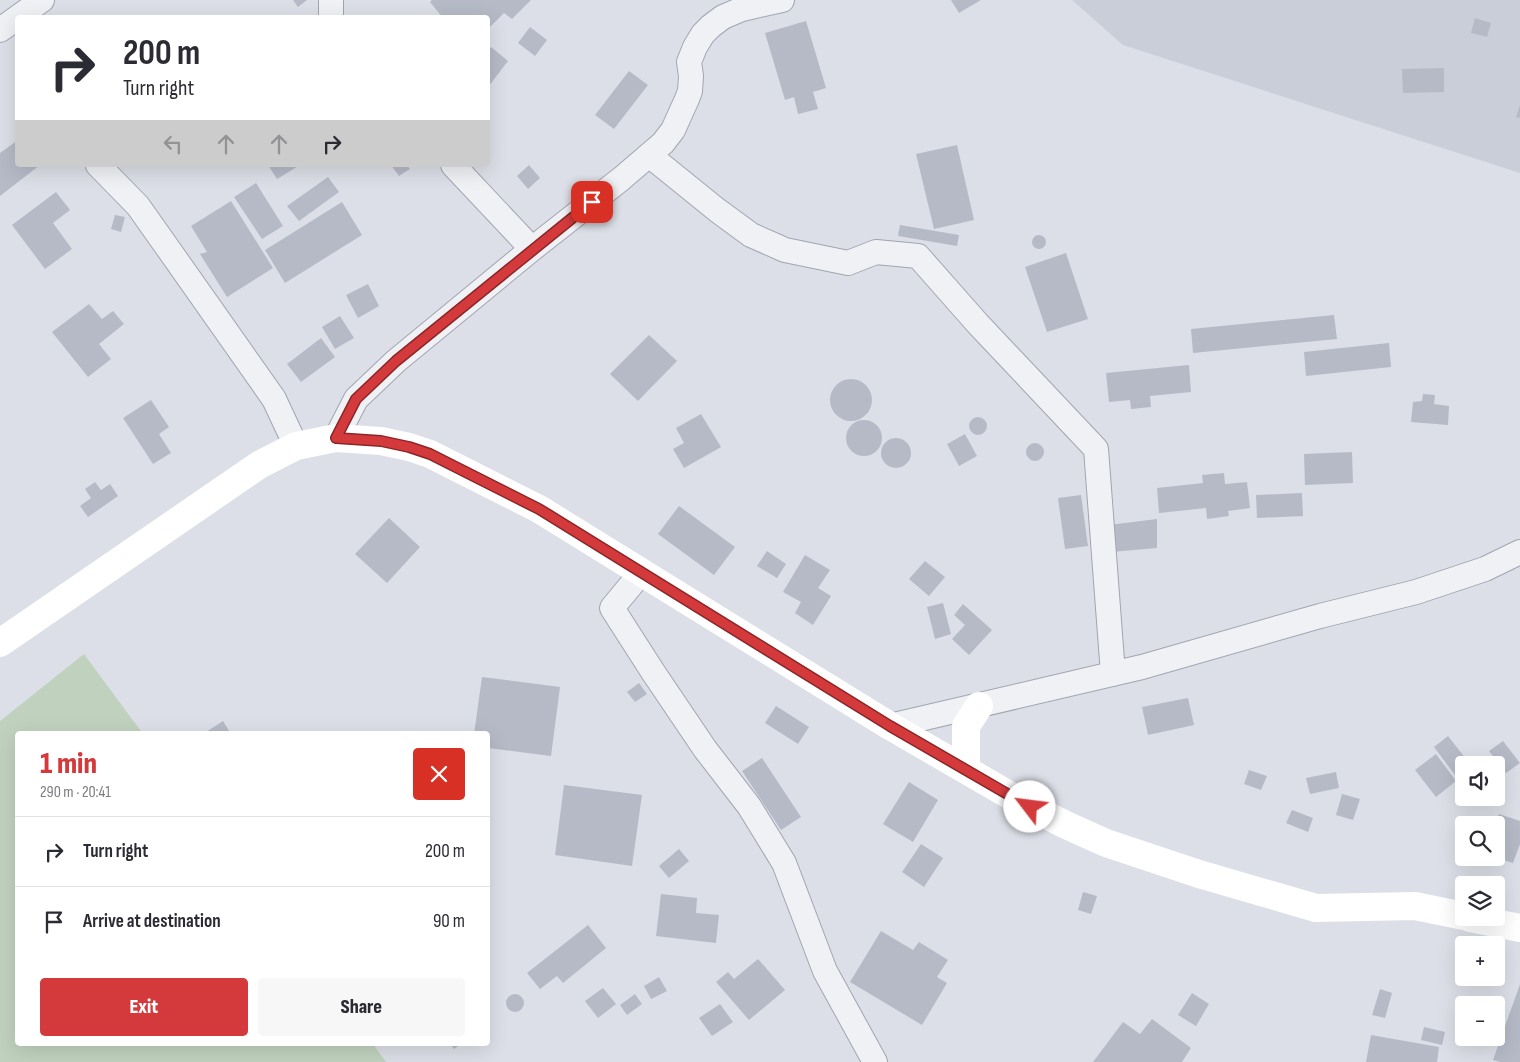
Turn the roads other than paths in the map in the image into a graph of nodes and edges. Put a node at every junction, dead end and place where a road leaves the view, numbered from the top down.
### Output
1 (42, 0) edge
2 (331, 0) edge
3 (782, 0) edge
4 (21, 15) edge
5 (330, 15) edge
6 (15, 19) edge
7 (0, 30) edge
8 (649, 155) junction
9 (100, 167) edge
10 (455, 167) edge
11 (532, 249) junction
12 (336, 438) junction
13 (296, 446) junction
14 (1520, 552) edge
15 (641, 573) junction
16 (0, 643) edge
17 (1113, 674) junction
18 (979, 706) junction
19 (890, 726) junction
20 (966, 770) junction
21 (1455, 914) edge
22 (1505, 925) edge
23 (1520, 928) edge
24 (875, 1062) edge

1 - 4 street
2 - 5 street
3 - 8 street
6 - 7 street
8 - 11 street
8 - 17 street
9 - 13 street
10 - 11 street
11 - 12 street
12 - 13 street
12 - 15 street
13 - 16 street
14 - 17 street
15 - 19 street
15 - 24 street
17 - 18 street
18 - 19 street
18 - 20 street
19 - 20 street
20 - 21 street
22 - 23 street

